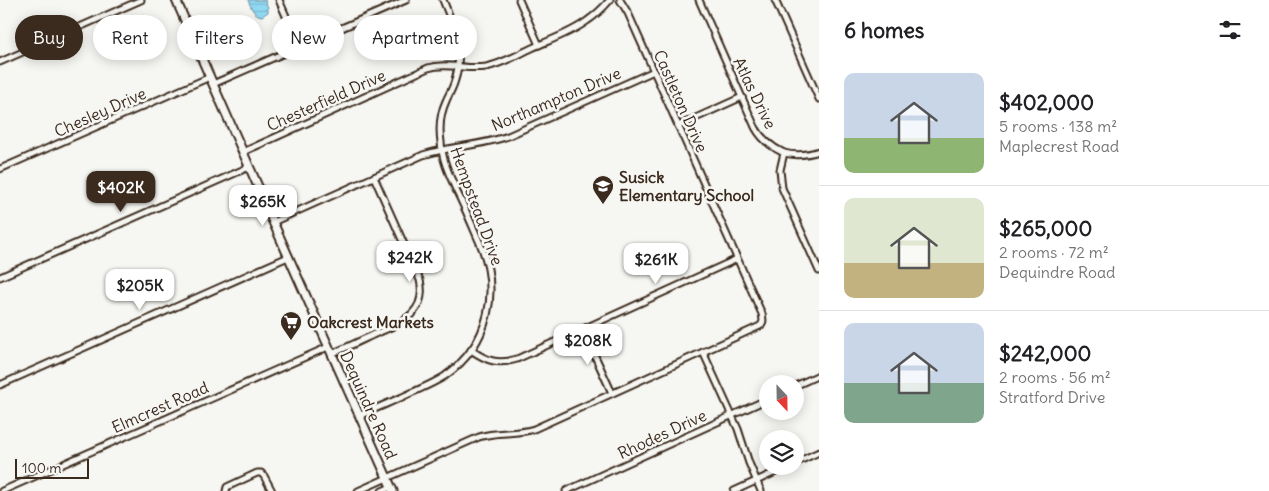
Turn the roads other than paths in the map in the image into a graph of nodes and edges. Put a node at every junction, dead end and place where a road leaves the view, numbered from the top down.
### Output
1 (140, 0) edge
2 (176, 0) edge
3 (279, 0) edge
4 (406, 0) edge
5 (443, 0) edge
6 (519, 0) edge
7 (610, 0) edge
8 (620, 0) edge
9 (699, 0) edge
10 (775, 0) edge
11 (286, 15) edge
12 (344, 27) edge
13 (539, 45) junction
14 (272, 58) edge
15 (0, 62) edge
16 (458, 66) junction
17 (654, 71) junction
18 (210, 77) junction
19 (213, 84) junction
20 (742, 97) junction
21 (819, 99) edge
22 (678, 126) junction
23 (442, 150) junction
24 (819, 151) edge
25 (243, 152) junction
26 (784, 152) junction
27 (249, 167) junction
28 (0, 170) edge
29 (374, 177) junction
30 (273, 222) junction
31 (288, 256) junction
32 (737, 259) junction
33 (819, 271) edge
34 (0, 277) edge
35 (583, 330) junction
36 (328, 347) junction
37 (471, 350) junction
38 (703, 352) junction
39 (332, 354) junction
40 (819, 375) edge
41 (804, 382) edge
42 (0, 384) edge
43 (612, 393) junction
44 (759, 403) edge
45 (732, 415) junction
46 (359, 416) junction
47 (819, 452) edge
48 (804, 459) edge
49 (770, 475) edge
50 (387, 478) junction
51 (757, 481) junction
52 (392, 489) edge
53 (2, 491) edge
54 (226, 491) edge
55 (272, 491) edge
56 (358, 491) edge
57 (382, 491) edge
58 (566, 491) edge
59 (734, 491) edge
60 (761, 491) edge

1 - 15 street
2 - 18 main road, Dequindre Road
3 - 11 street
4 - 12 street
5 - 16 street, Hempstead Drive
6 - 13 street
7 - 13 street, Chesterfield Drive
8 - 17 street, Castleton Drive
9 - 20 street, Atlas Drive
10 - 21 street
13 - 16 street, Chesterfield Drive
14 - 19 street
16 - 23 street, Hempstead Drive
16 - 25 street, Chesterfield Drive
17 - 22 street, Castleton Drive
17 - 23 street, Northampton Drive
18 - 19 main road, Dequindre Road
18 - 28 street, Chesley Drive
19 - 25 main road, Dequindre Road
20 - 22 street
20 - 26 street, Atlas Drive
22 - 32 street, Castleton Drive
23 - 29 street, Northampton Drive
23 - 37 street, Hempstead Drive
24 - 26 street
25 - 27 main road, Dequindre Road
26 - 33 street
27 - 30 main road, Dequindre Road
27 - 34 street
29 - 30 street, Northampton Drive
29 - 39 street
30 - 31 main road, Dequindre Road
31 - 36 main road, Dequindre Road
31 - 42 street
32 - 35 street
32 - 38 street, Castleton Drive
35 - 37 street
35 - 43 street
36 - 39 main road, Dequindre Road
36 - 53 street, Elmcrest Road
37 - 46 street, Hempstead Drive
38 - 43 street
38 - 45 street
39 - 46 main road, Dequindre Road
40 - 41 street
43 - 50 street
44 - 45 street, Rhodes Drive
45 - 51 street
45 - 58 street, Rhodes Drive
46 - 50 main road, Dequindre Road
47 - 48 street
49 - 51 street
50 - 52 main road, Dequindre Road
50 - 56 street
51 - 59 street
51 - 60 street
52 - 57 street
54 - 55 street

